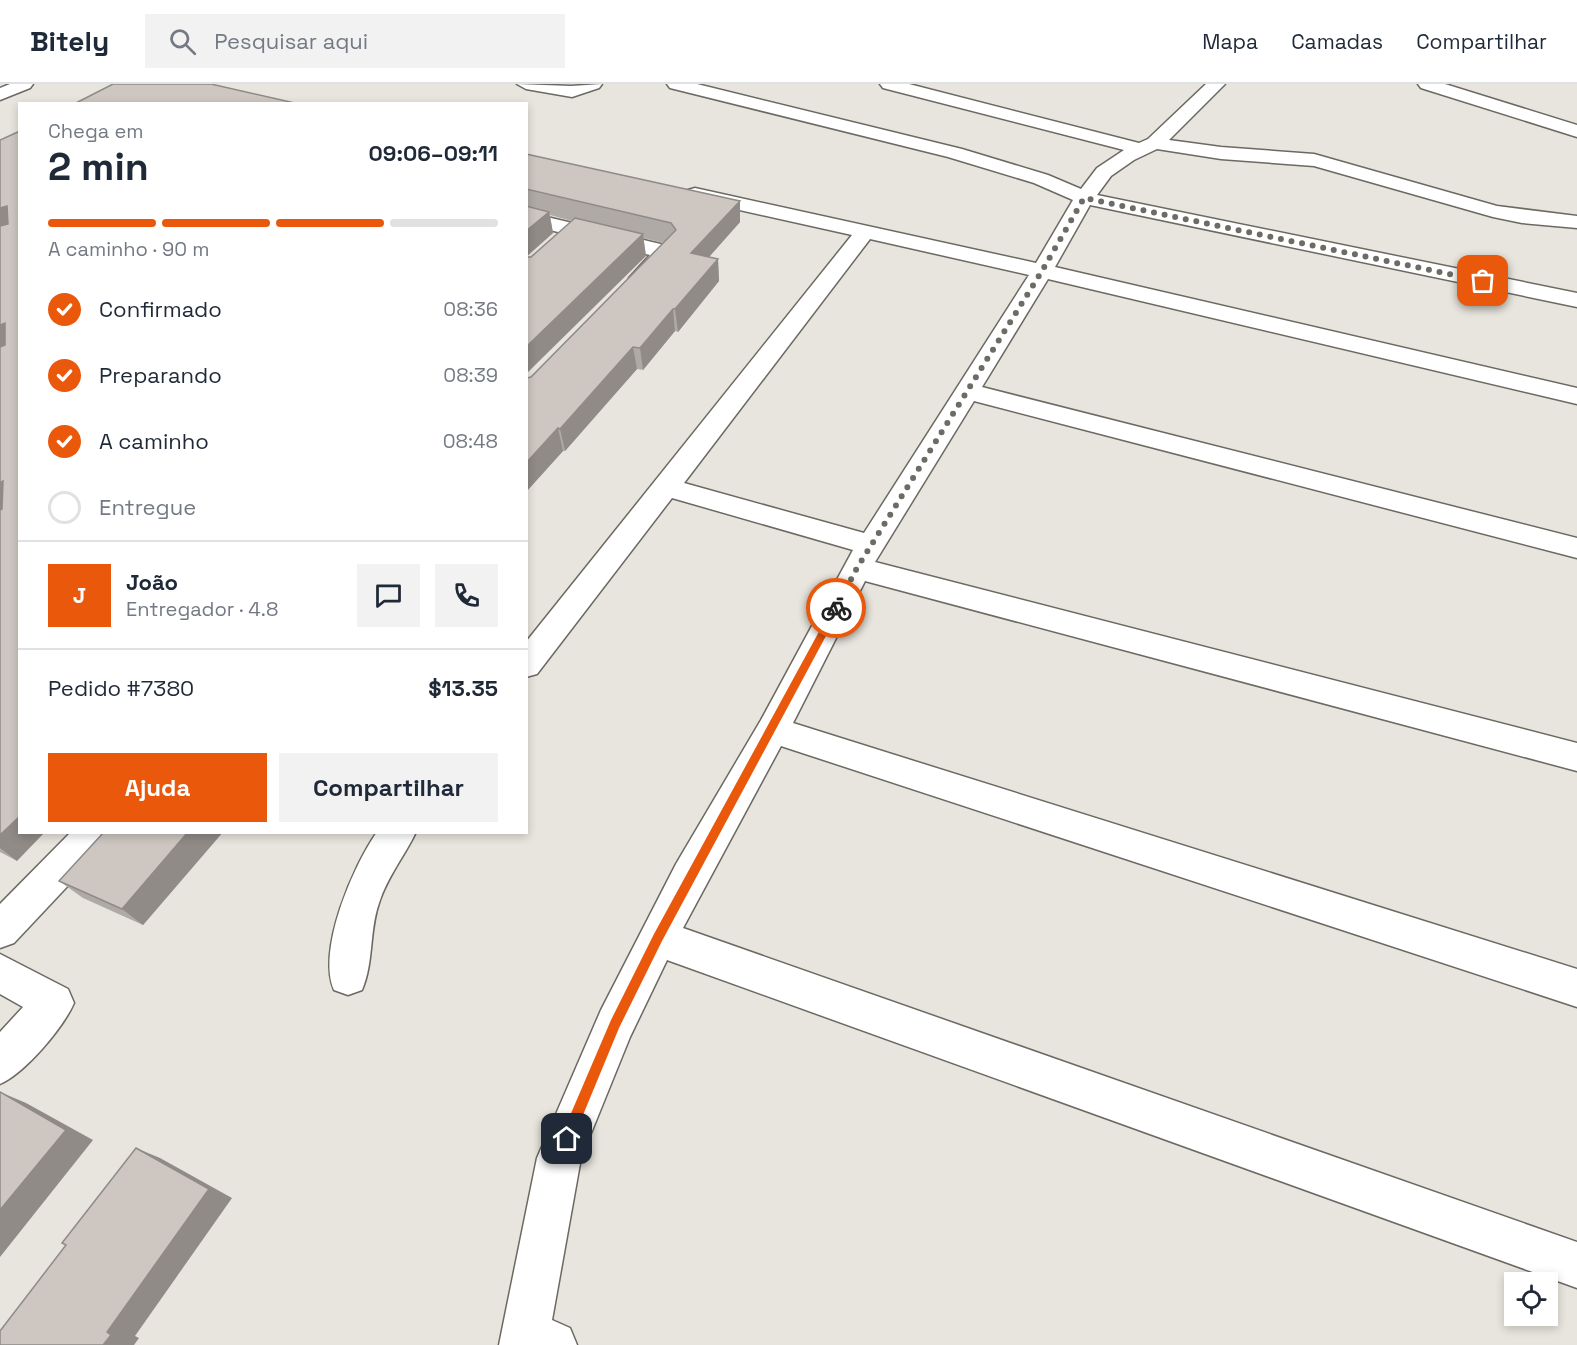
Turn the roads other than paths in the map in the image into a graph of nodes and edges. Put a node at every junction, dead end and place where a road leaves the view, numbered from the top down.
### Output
1 (24, 84) edge
2 (526, 84) edge
3 (593, 84) edge
4 (676, 84) edge
5 (889, 84) edge
6 (1216, 84) edge
7 (1426, 84) edge
8 (0, 95) edge
9 (1577, 131) edge
10 (1148, 146) junction
11 (678, 190) edge
12 (1084, 198) junction
13 (528, 219) edge
14 (1577, 222) edge
15 (865, 231) junction
16 (1042, 271) junction
17 (624, 294) edge
18 (1577, 300) edge
19 (968, 391) junction
20 (1577, 396) edge
21 (666, 488) junction
22 (1577, 548) edge
23 (865, 557) junction
24 (528, 662) edge
25 (773, 730) junction
26 (1577, 757) edge
27 (93, 834) edge
28 (397, 834) edge
29 (0, 930) edge
30 (658, 938) junction
31 (0, 974) edge
32 (348, 976) dead end
33 (1577, 988) edge
34 (0, 1064) edge
35 (1577, 1265) edge
36 (534, 1342) edge

1 - 8 street
2 - 3 street
4 - 12 street
5 - 10 street
6 - 10 street
7 - 9 street
10 - 12 street
10 - 14 street
11 - 15 street
12 - 16 street
12 - 18 street
13 - 17 street
15 - 16 street
15 - 21 street
16 - 19 street
16 - 20 street
19 - 22 street
19 - 23 street
21 - 23 street
21 - 24 street
23 - 25 street
23 - 26 street
25 - 30 street
25 - 33 street
27 - 29 street
28 - 32 street
30 - 35 street
30 - 36 street
31 - 34 street

